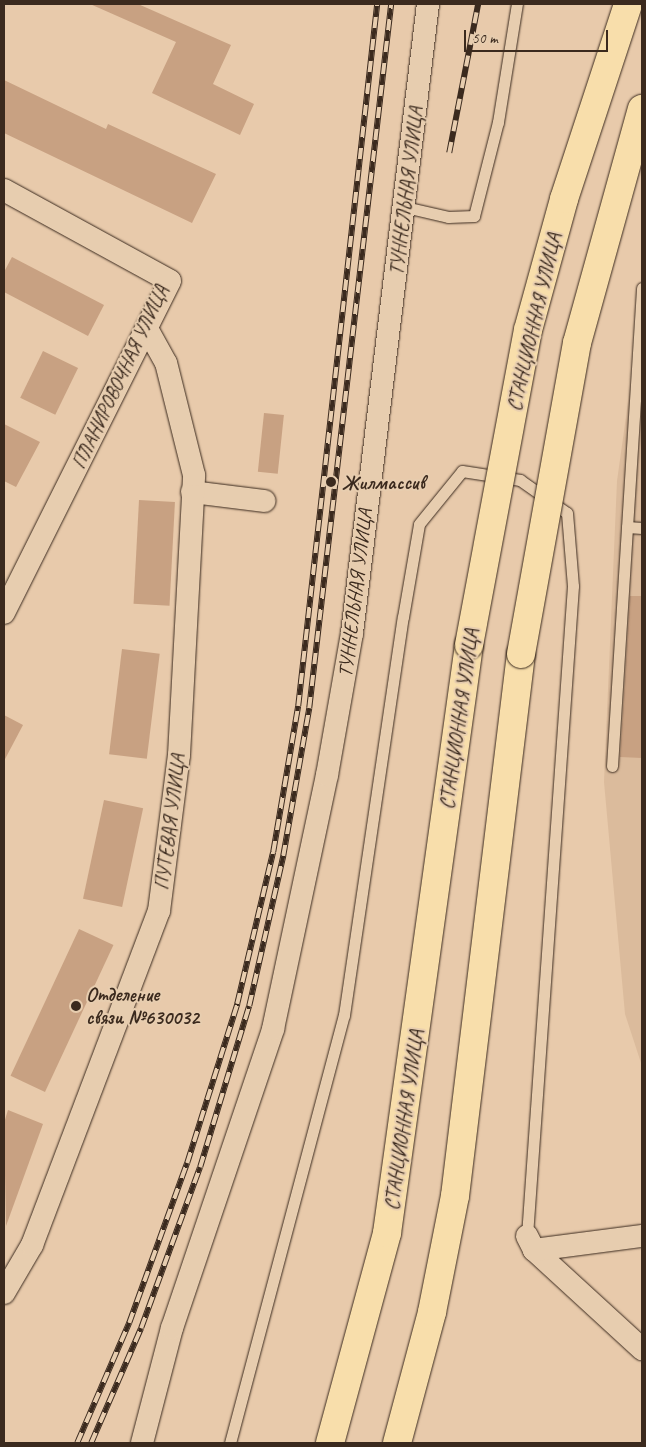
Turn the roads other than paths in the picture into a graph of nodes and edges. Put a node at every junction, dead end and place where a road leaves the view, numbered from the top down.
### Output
1 (428, 4) edge
2 (517, 4) edge
3 (628, 4) edge
4 (642, 109) edge
5 (4, 190) edge
6 (405, 208) junction
7 (642, 288) edge
8 (147, 329) junction
9 (192, 492) junction
10 (264, 500) dead end
11 (627, 527) junction
12 (642, 528) edge
13 (4, 613) edge
14 (612, 766) dead end
15 (642, 1236) edge
16 (530, 1243) junction
17 (4, 1293) edge
18 (642, 1349) edge
19 (142, 1443) edge
20 (230, 1443) edge
21 (330, 1443) edge
22 (397, 1443) edge

1 - 6 street, ТУННЕЛЬНАЯ УЛИЦА
2 - 6 lane
3 - 21 main road, СТАНЦИОННАЯ УЛИЦА, bridge
4 - 22 main road, bridge
5 - 8 street, ПЛАНИРОВОЧНАЯ УЛИЦА
6 - 19 street, ТУННЕЛЬНАЯ УЛИЦА
7 - 11 lane
8 - 9 street, ПУТЕВАЯ УЛИЦА
8 - 13 street, ПЛАНИРОВОЧНАЯ УЛИЦА
9 - 10 street
9 - 17 street, ПУТЕВАЯ УЛИЦА
11 - 12 lane
11 - 14 lane
15 - 16 street
16 - 18 street
16 - 20 lane

